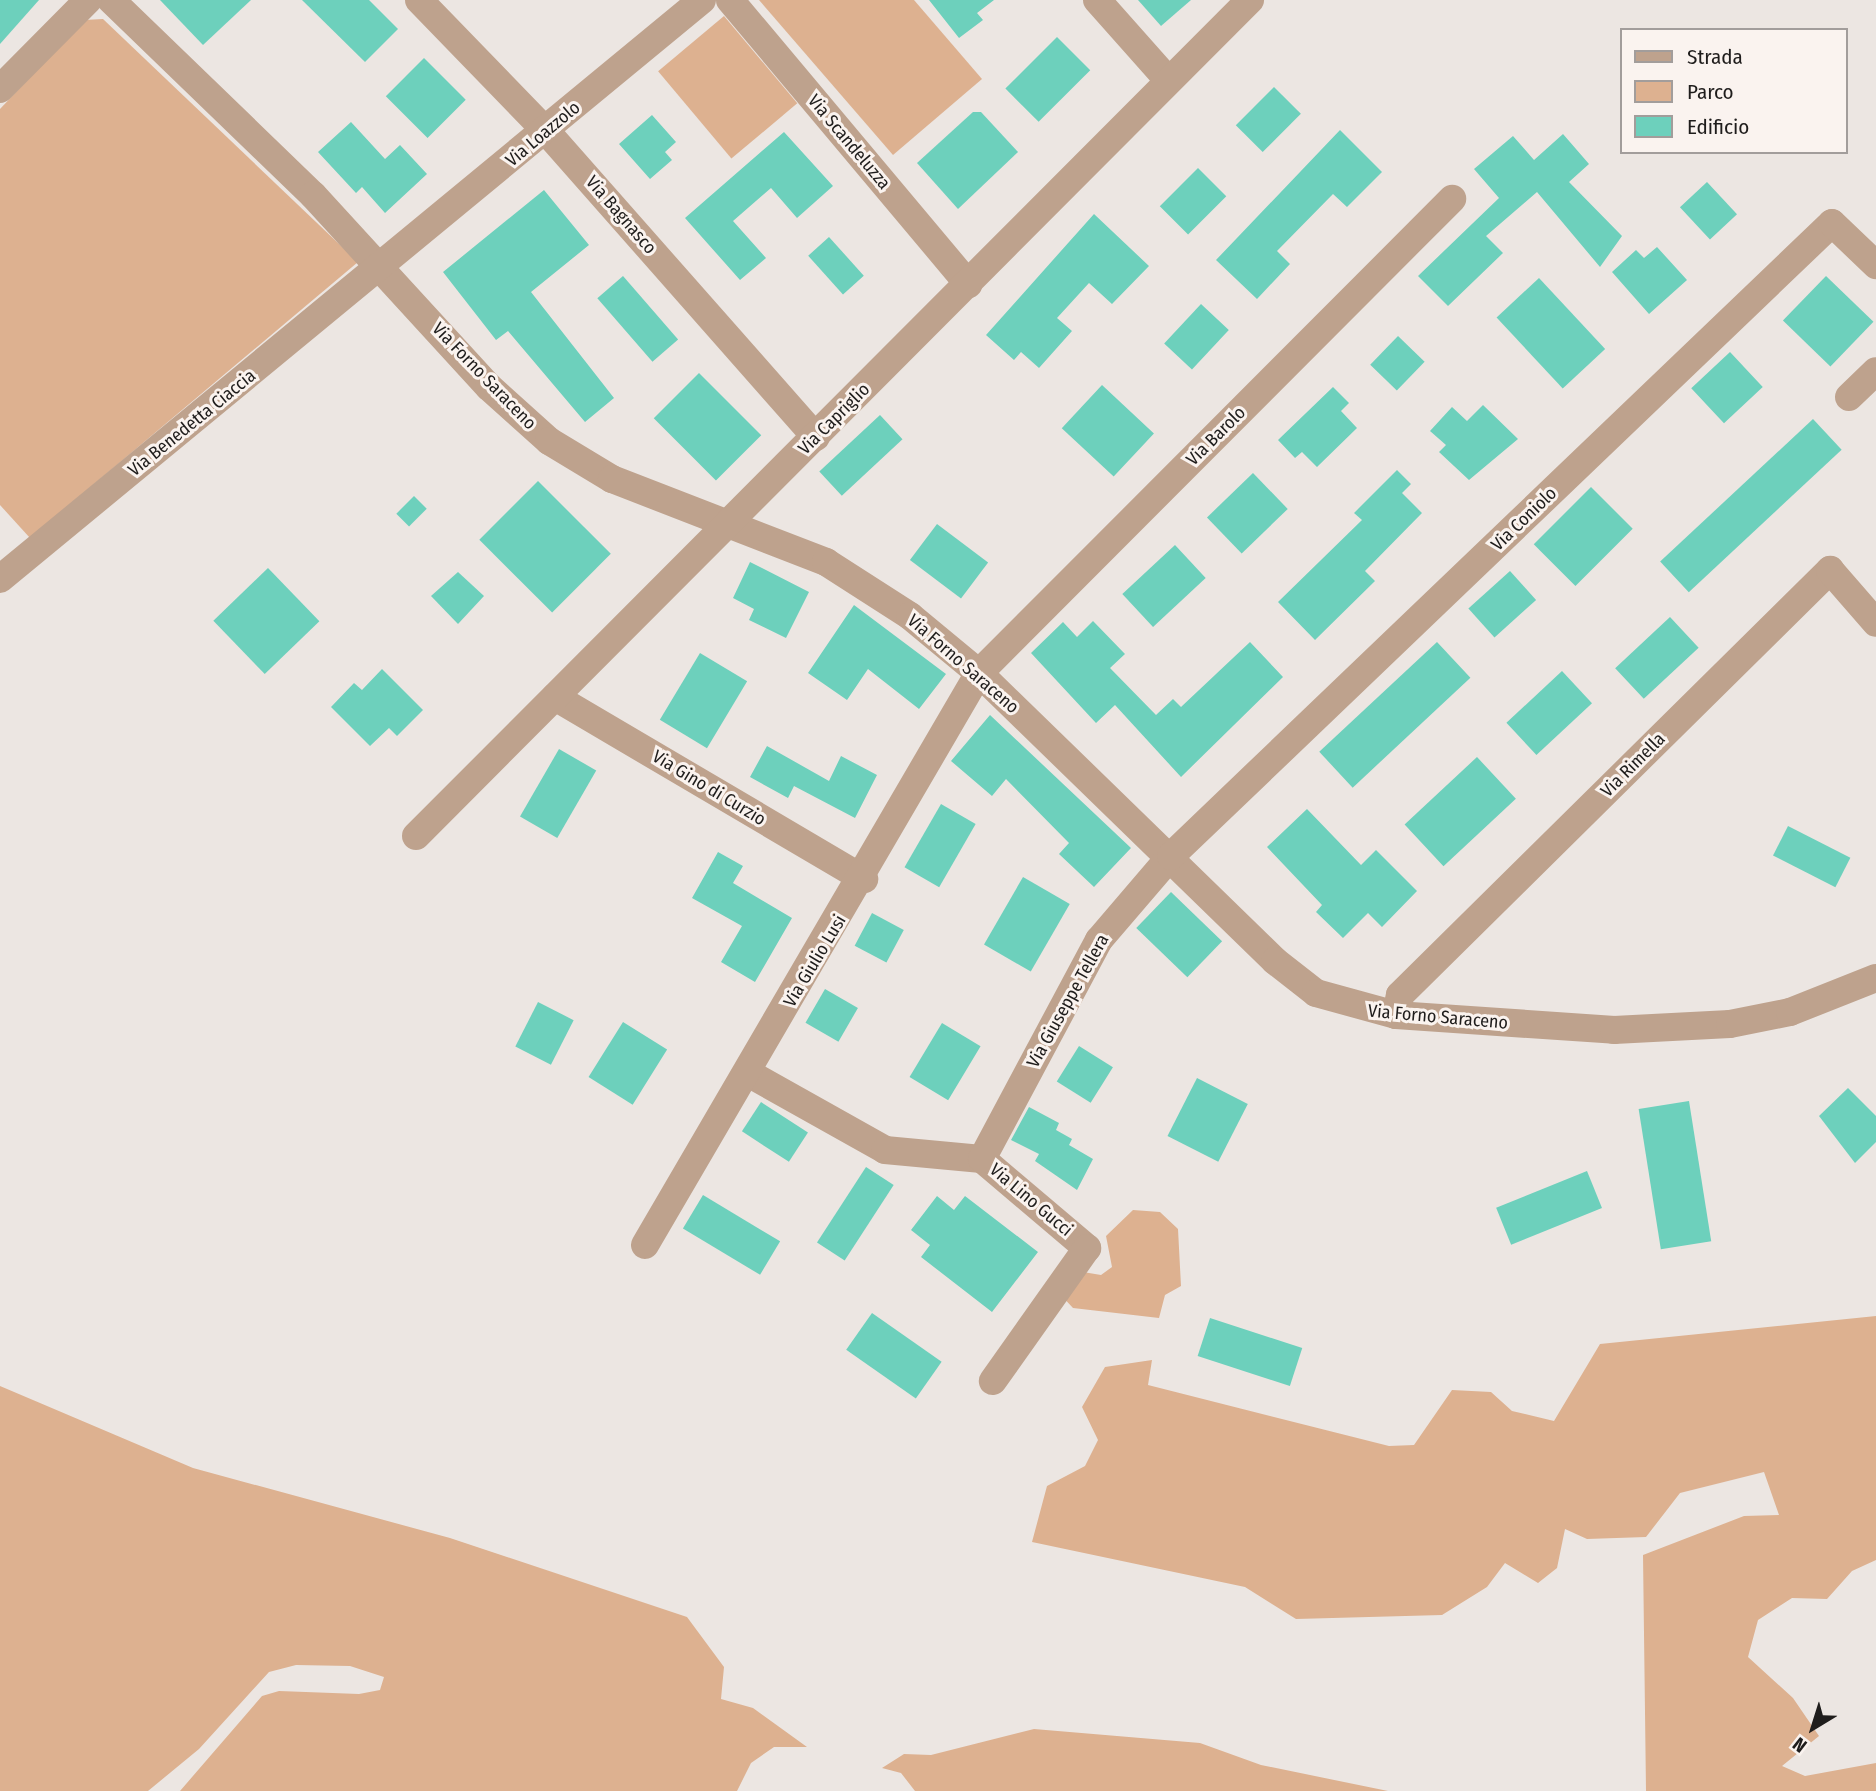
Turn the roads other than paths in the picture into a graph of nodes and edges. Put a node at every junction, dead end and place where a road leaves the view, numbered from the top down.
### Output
1 (88, 0) edge
2 (111, 0) edge
3 (419, 0) edge
4 (702, 0) edge
5 (730, 0) edge
6 (1097, 0) edge
7 (1250, 0) edge
8 (1169, 81) junction
9 (0, 89) edge
10 (547, 131) junction
11 (1452, 199) dead end
12 (1876, 265) edge
13 (384, 268) junction
14 (968, 284) junction
15 (1876, 371) edge
16 (1849, 397) dead end
17 (816, 437) junction
18 (729, 523) junction
19 (0, 579) edge
20 (1876, 623) edge
21 (979, 673) junction
22 (555, 697) junction
23 (416, 836) dead end
24 (1171, 856) junction
25 (864, 879) junction
26 (1876, 978) edge
27 (1395, 1015) junction
28 (748, 1073) junction
29 (982, 1158) junction
30 (645, 1245) dead end
31 (993, 1381) dead end

1 - 9 street
2 - 13 street, Via Forno Saraceno
3 - 10 street, Via Bagnasco
4 - 10 street, Via Loazzolo
5 - 14 street, Via Scandeluzza
6 - 8 street
7 - 8 street, Via Capriglio
8 - 14 street, Via Capriglio
10 - 13 street, Via Loazzolo
10 - 17 street, Via Bagnasco
11 - 21 street, Via Barolo
12 - 24 street, Via Coniolo
13 - 18 street, Via Forno Saraceno
13 - 19 street, Via Benedetta Ciaccia
14 - 17 street, Via Capriglio
15 - 16 street
17 - 18 street, Via Capriglio
18 - 21 street, Via Forno Saraceno
18 - 22 street, Via Capriglio
20 - 27 street, Via Rimella
21 - 24 street, Via Forno Saraceno
21 - 25 street, Via Giulio Lusi
22 - 23 street, Via Capriglio
22 - 25 street, Via Gino di Curzio
24 - 27 street, Via Forno Saraceno
24 - 29 street, Via Giuseppe Tellera
25 - 28 street, Via Giulio Lusi
26 - 27 street, Via Forno Saraceno
28 - 29 street, Via Lino Gucci
28 - 30 street, Via Giulio Lusi
29 - 31 street, Via Lino Gucci

